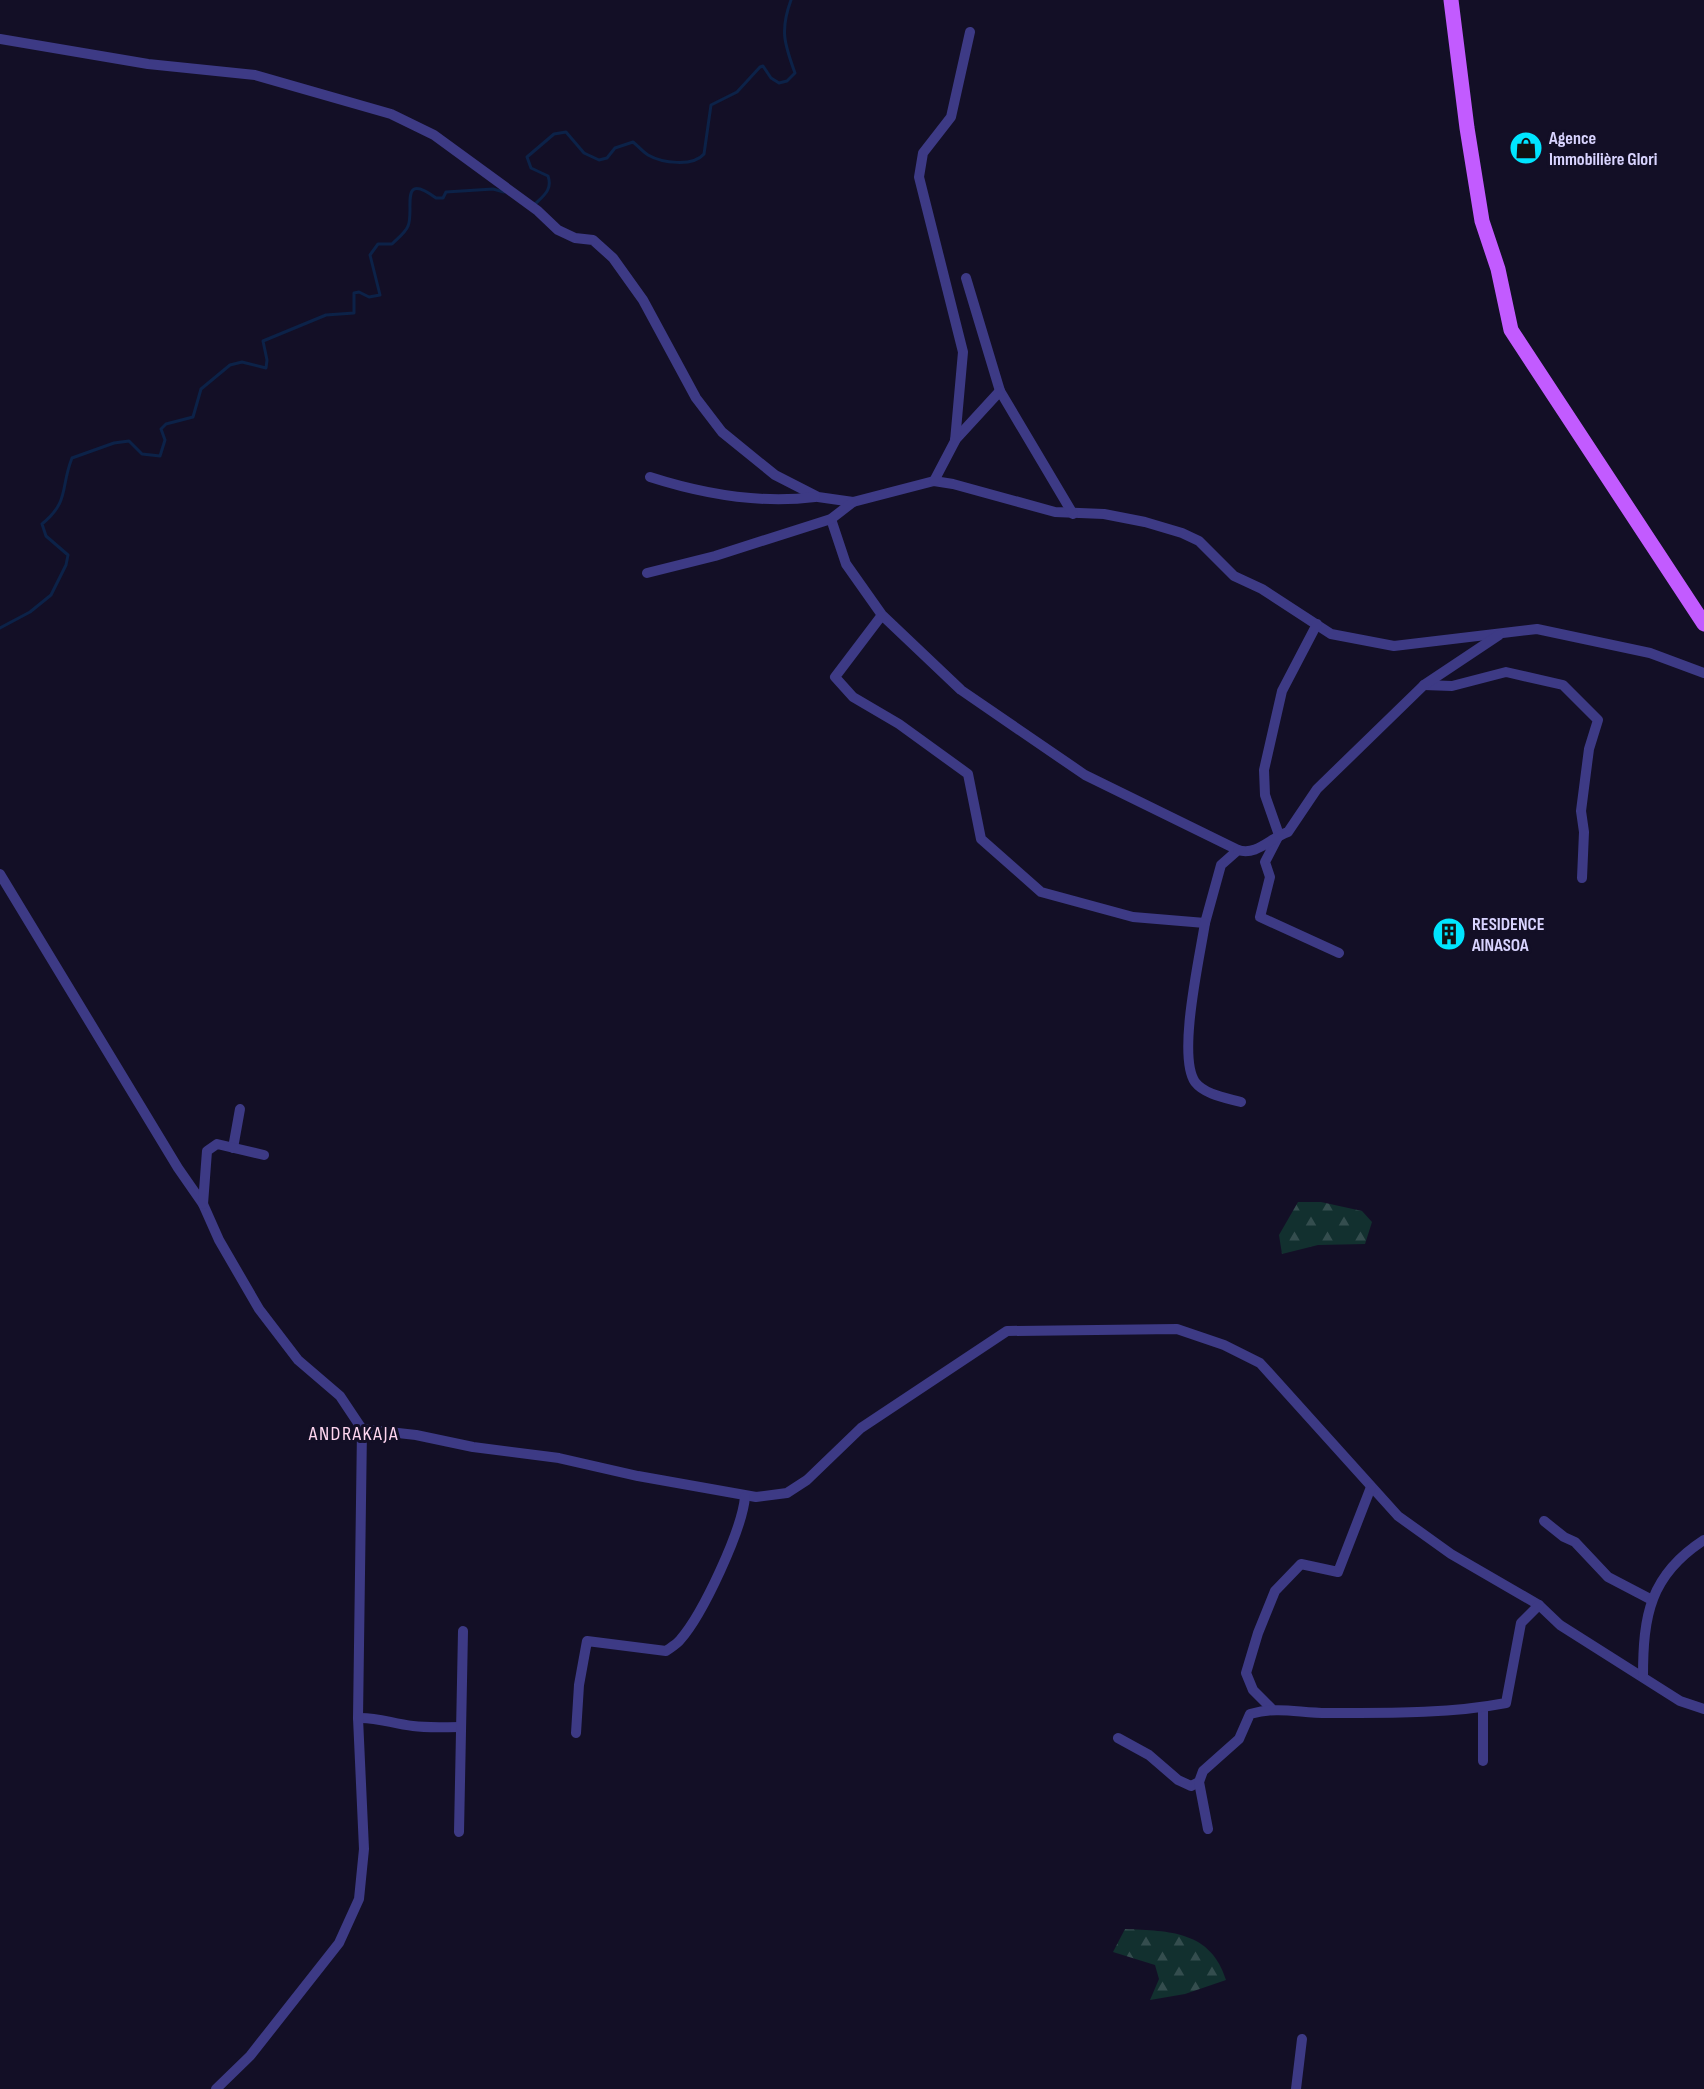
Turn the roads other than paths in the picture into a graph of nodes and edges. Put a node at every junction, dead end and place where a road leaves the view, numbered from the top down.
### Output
1 (1451, 0) edge
2 (970, 32) dead end
3 (0, 39) edge
4 (966, 279) dead end
5 (1000, 391) junction
6 (955, 441) junction
7 (650, 477) dead end
8 (934, 481) junction
9 (818, 497) junction
10 (853, 502) junction
11 (1073, 514) junction
12 (831, 519) junction
13 (647, 573) dead end
14 (882, 615) junction
15 (1317, 624) junction
16 (1704, 624) edge
17 (1502, 633) junction
18 (1704, 673) edge
19 (1424, 685) junction
20 (1279, 835) junction
21 (1238, 850) junction
22 (0, 874) edge
23 (1582, 878) dead end
24 (1205, 923) junction
25 (1339, 953) dead end
26 (1241, 1102) dead end
27 (240, 1109) dead end
28 (233, 1148) junction
29 (264, 1155) dead end
30 (203, 1204) junction
31 (362, 1429) junction
32 (1371, 1487) junction
33 (745, 1497) junction
34 (1544, 1521) dead end
35 (1704, 1540) edge
36 (1652, 1600) junction
37 (1539, 1605) junction
38 (463, 1631) dead end
39 (1643, 1677) junction
40 (1483, 1707) junction
41 (1271, 1708) junction
42 (1704, 1709) edge
43 (358, 1718) junction
44 (460, 1727) junction
45 (576, 1733) dead end
46 (1118, 1738) dead end
47 (1483, 1761) dead end
48 (1199, 1782) junction
49 (1209, 1829) dead end
50 (459, 1832) dead end
51 (1302, 2039) dead end
52 (216, 2089) edge
53 (1296, 2089) edge

1 - 16 main road
2 - 6 street
3 - 9 street
4 - 5 street
5 - 6 street
5 - 11 street
6 - 8 street
7 - 9 street
8 - 10 street
8 - 11 street
9 - 10 street
10 - 12 street
11 - 15 street
12 - 13 street
12 - 14 street
14 - 21 street
14 - 24 street
15 - 17 street
15 - 20 street
17 - 18 street
17 - 19 street
19 - 20 street
19 - 23 street
20 - 21 street
20 - 25 street
21 - 24 street
22 - 30 street
24 - 26 street
27 - 28 street
28 - 29 street
28 - 30 street
30 - 31 street
31 - 33 street
31 - 43 street
32 - 33 street
32 - 37 street
32 - 41 street
33 - 45 street
34 - 36 street
35 - 36 street
36 - 39 street
37 - 39 street
37 - 40 street
38 - 44 street
39 - 42 street
40 - 41 street
40 - 47 street
41 - 48 street
43 - 44 street
43 - 52 street
44 - 50 street
46 - 48 street
48 - 49 street
51 - 53 street

